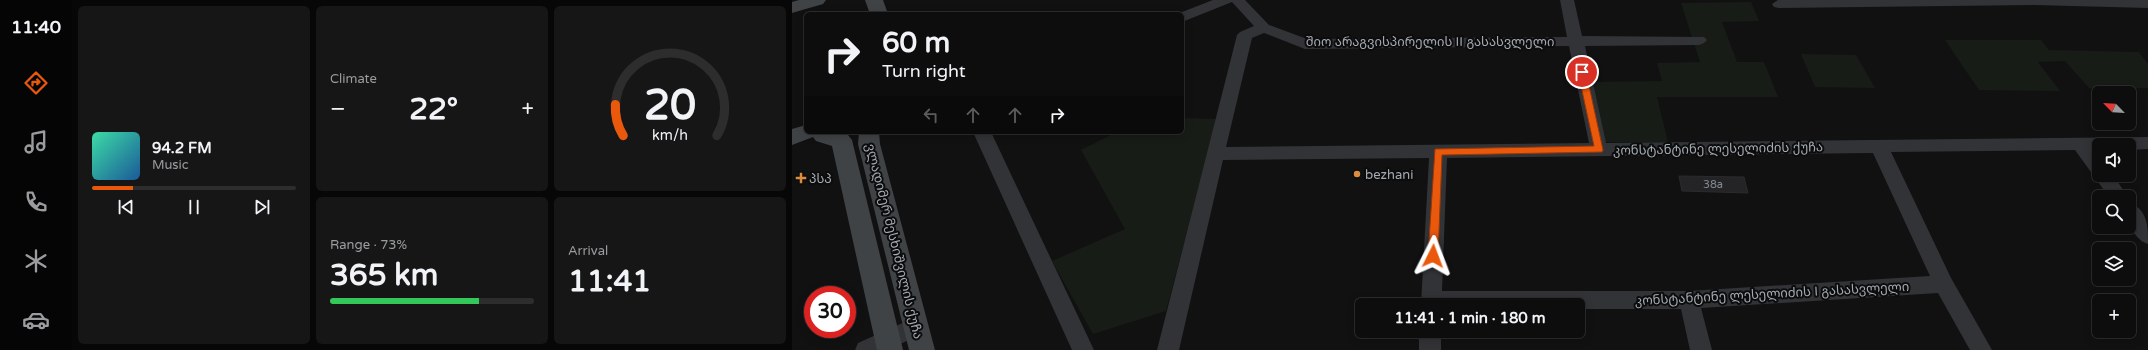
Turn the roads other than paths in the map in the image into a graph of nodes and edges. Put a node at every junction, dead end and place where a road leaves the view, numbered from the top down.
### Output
1 (817, 0) edge
2 (874, 0) edge
3 (1226, 0) edge
4 (1237, 0) edge
5 (1567, 0) edge
6 (2034, 0) edge
7 (1779, 4) dead end
8 (2148, 4) edge
9 (792, 8) edge
10 (878, 12) edge
11 (1184, 16) edge
12 (1264, 28) junction
13 (1699, 40) dead end
14 (1575, 41) junction
15 (792, 121) edge
16 (804, 126) edge
17 (804, 134) edge
18 (823, 134) edge
19 (829, 134) edge
20 (844, 134) edge
21 (983, 134) edge
22 (871, 136) edge
23 (792, 137) edge
24 (2148, 143) edge
25 (2080, 144) junction
26 (1879, 146) junction
27 (1599, 150) junction
28 (1438, 151) junction
29 (1217, 154) junction
30 (2092, 160) edge
31 (2136, 220) edge
32 (2148, 236) edge
33 (1944, 284) junction
34 (1431, 298) edge
35 (1689, 300) junction
36 (1585, 301) edge
37 (919, 338) edge
38 (1430, 338) edge
39 (881, 347) edge
40 (1083, 350) edge
41 (1168, 350) edge
42 (1430, 350) edge
43 (1701, 350) edge
44 (1981, 350) edge

1 - 9 street
2 - 10 street
3 - 11 street
4 - 12 street
5 - 14 street
6 - 7 street
6 - 8 street
12 - 14 street, შიო არაგვისპირელის II გასასვლელი
12 - 29 street
13 - 14 street, შიო არაგვისპირელის II გასასვლელი
14 - 27 street
15 - 16 street
17 - 23 street
18 - 39 street, ვლადიმერ მესხიშვილის ქუჩა
19 - 20 street
21 - 40 street
22 - 37 street, ვლადიმერ მესხიშვილის ქუჩა
24 - 25 street, კონსტანტინე ლესელიძის ქუჩა
25 - 26 street, კონსტანტინე ლესელიძის ქუჩა
25 - 30 street
26 - 27 street, კონსტანტინე ლესელიძის ქუჩა
26 - 33 street
27 - 28 street, კონსტანტინე ლესელიძის ქუჩა
28 - 29 street, კონსტანტინე ლესელიძის ქუჩა
28 - 34 street
29 - 41 street
31 - 32 street
33 - 35 street, კონსტანტინე ლესელიძის I გასასვლელი
33 - 44 street
35 - 36 street, კონსტანტინე ლესელიძის I გასასვლელი
35 - 43 street
37 - 39 street
38 - 42 street

